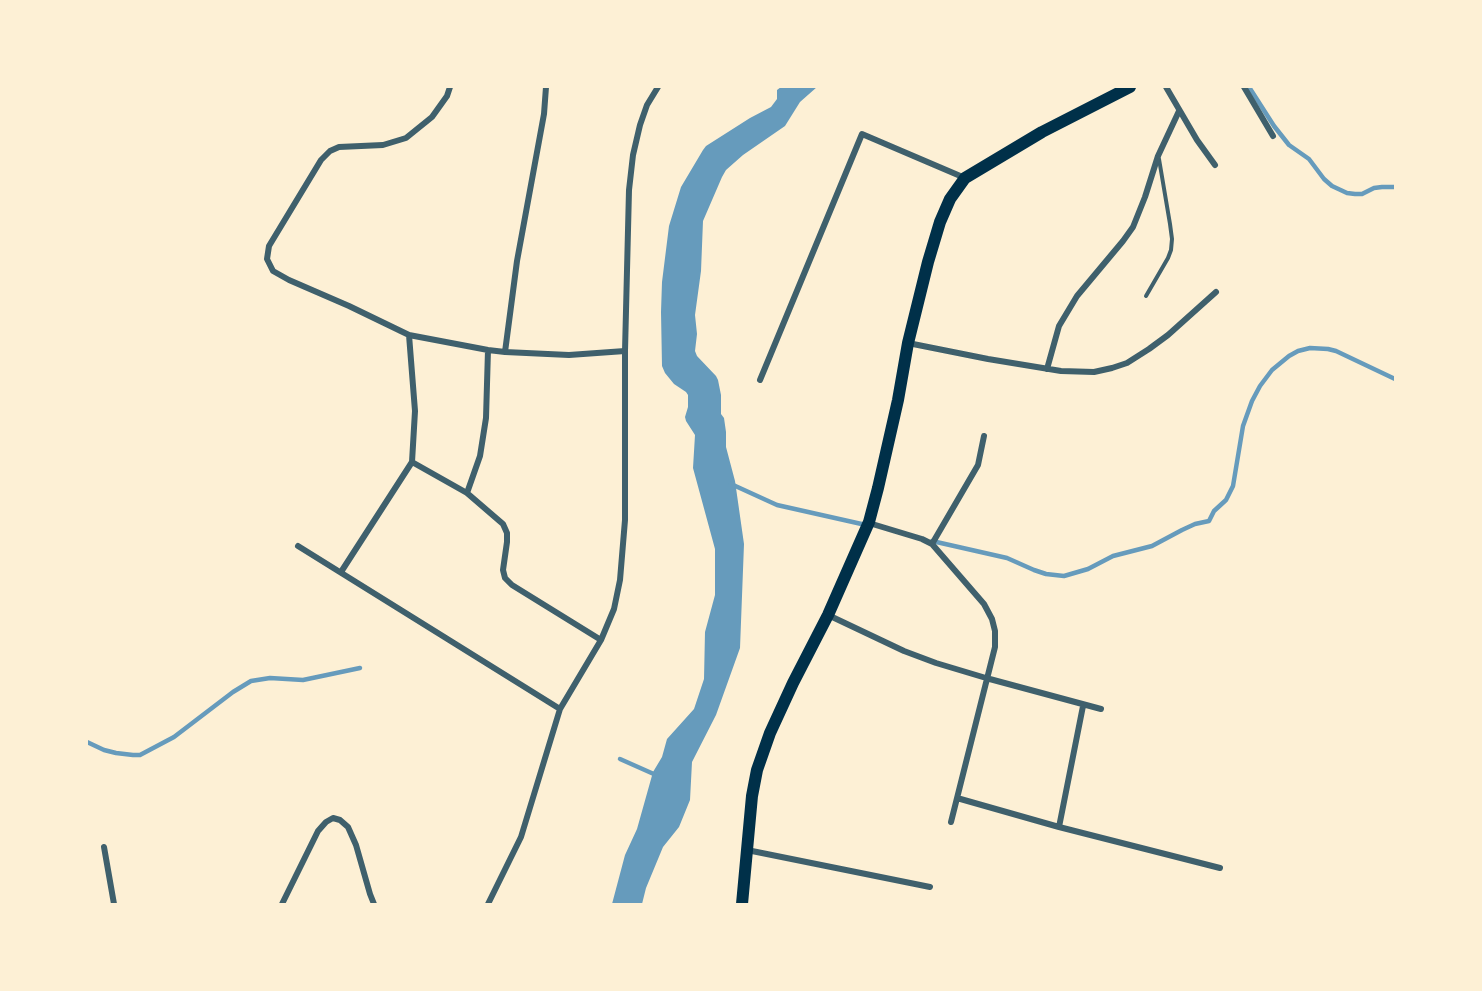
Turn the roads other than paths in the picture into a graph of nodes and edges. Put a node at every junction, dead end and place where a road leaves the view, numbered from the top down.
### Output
1 (450, 87) edge
2 (546, 87) edge
3 (658, 87) edge
4 (1130, 87) edge
5 (1166, 87) edge
6 (1244, 87) edge
7 (1179, 111) junction
8 (1273, 136) dead end
9 (1158, 156) junction
10 (1215, 165) dead end
11 (965, 178) junction
12 (1216, 292) dead end
13 (1146, 296) dead end
14 (409, 335) junction
15 (908, 343) junction
16 (488, 350) junction
17 (625, 351) junction
18 (505, 352) junction
19 (1047, 369) junction
20 (760, 380) dead end
21 (984, 436) dead end
22 (412, 462) junction
23 (467, 494) junction
24 (869, 522) junction
25 (932, 544) junction
26 (298, 546) dead end
27 (341, 572) junction
28 (828, 615) junction
29 (601, 640) junction
30 (986, 678) junction
31 (1083, 706) junction
32 (560, 709) junction
33 (1101, 709) dead end
34 (957, 798) junction
35 (951, 822) dead end
36 (1059, 827) junction
37 (104, 848) dead end
38 (747, 850) junction
39 (1220, 868) dead end
40 (930, 887) dead end
41 (114, 904) edge
42 (282, 904) edge
43 (374, 904) edge
44 (488, 904) edge
45 (742, 904) edge

1 - 14 street
2 - 18 street
3 - 17 street
4 - 11 main road
5 - 7 street
6 - 8 street
7 - 9 street
7 - 10 street
9 - 13 lane
9 - 19 street
11 - 15 main road
11 - 20 street
12 - 19 street
14 - 16 street
14 - 22 street
15 - 19 street
15 - 24 main road
16 - 18 street
16 - 23 street
17 - 18 street
17 - 29 street
21 - 25 street
22 - 23 street
22 - 27 street
23 - 29 street
24 - 25 street
24 - 28 main road
25 - 30 street
26 - 27 street
27 - 32 street
28 - 30 street
28 - 38 main road
29 - 32 street
30 - 31 street
30 - 34 street
31 - 33 street
31 - 36 street
32 - 44 street
34 - 35 street
34 - 36 street
36 - 39 street
37 - 41 street
38 - 40 street
38 - 45 main road
42 - 43 street

